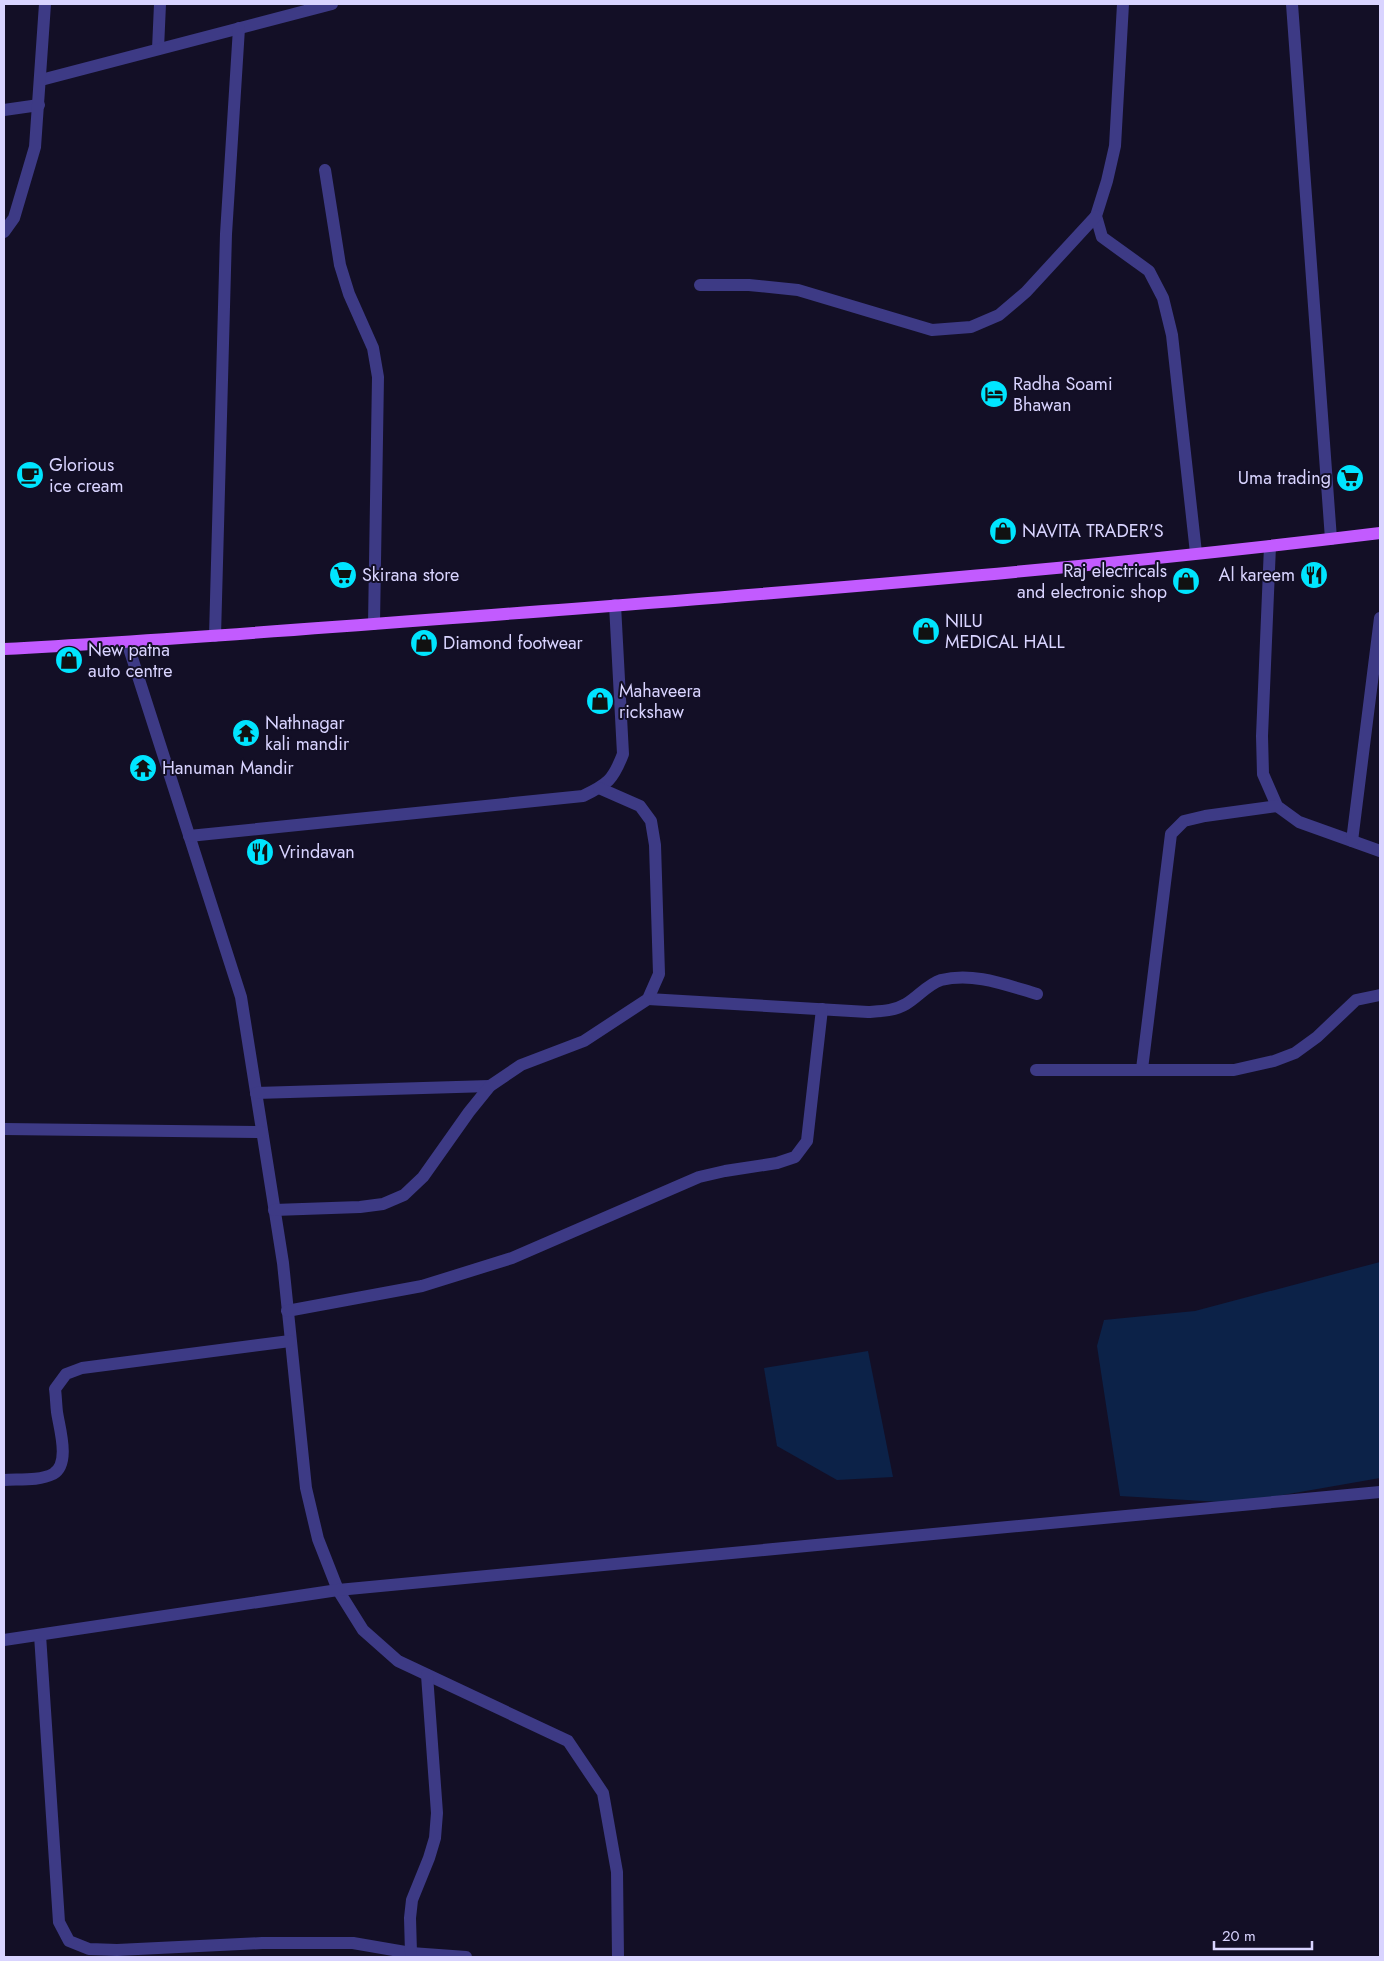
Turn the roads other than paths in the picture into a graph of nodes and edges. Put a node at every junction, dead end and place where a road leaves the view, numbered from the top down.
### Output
1 (45, 4) edge
2 (160, 4) edge
3 (332, 4) edge
4 (1123, 4) edge
5 (1292, 4) edge
6 (239, 28) junction
7 (158, 49) junction
8 (41, 80) junction
9 (39, 105) junction
10 (4, 110) edge
11 (325, 170) dead end
12 (1096, 216) junction
13 (4, 232) edge
14 (700, 285) dead end
15 (1380, 533) edge
16 (1332, 539) junction
17 (1270, 546) junction
18 (1196, 553) junction
19 (615, 606) junction
20 (1380, 618) edge
21 (374, 624) junction
22 (215, 636) junction
23 (126, 642) junction
24 (4, 648) edge
25 (599, 788) junction
26 (1277, 806) junction
27 (189, 836) junction
28 (1352, 841) junction
29 (1380, 851) edge
30 (1037, 994) dead end
31 (1380, 995) edge
32 (648, 999) junction
33 (822, 1009) junction
34 (1036, 1070) dead end
35 (1142, 1070) junction
36 (490, 1086) junction
37 (256, 1093) junction
38 (4, 1129) edge
39 (262, 1132) junction
40 (274, 1210) junction
41 (287, 1311) junction
42 (290, 1341) junction
43 (4, 1480) edge
44 (1380, 1492) edge
45 (338, 1590) junction
46 (40, 1635) junction
47 (4, 1640) edge
48 (427, 1675) junction
49 (411, 1953) junction
50 (466, 1957) edge
51 (618, 1957) edge

1 - 8 street
2 - 7 street
3 - 6 street
4 - 12 street
5 - 16 street
6 - 7 street
6 - 22 street
7 - 8 street
8 - 9 street
9 - 10 street
9 - 13 street
11 - 21 street
12 - 14 street
12 - 18 street
15 - 16 main road
16 - 17 main road
17 - 18 main road
17 - 26 street
18 - 19 main road
19 - 21 main road
19 - 25 street
20 - 28 street
21 - 22 main road
22 - 23 main road
23 - 24 main road
23 - 27 street
25 - 27 street
25 - 32 street
26 - 28 street
26 - 35 street
27 - 37 street
28 - 29 street
30 - 33 street
31 - 35 street
32 - 33 street
32 - 36 street
33 - 41 street
34 - 35 street
36 - 37 street
36 - 40 street
37 - 39 street
38 - 39 street
39 - 40 street
40 - 41 street
41 - 42 street
42 - 43 street
42 - 45 street
44 - 45 street
45 - 46 street
45 - 48 street
46 - 47 street
46 - 49 street
48 - 49 street
48 - 51 street
49 - 50 street

